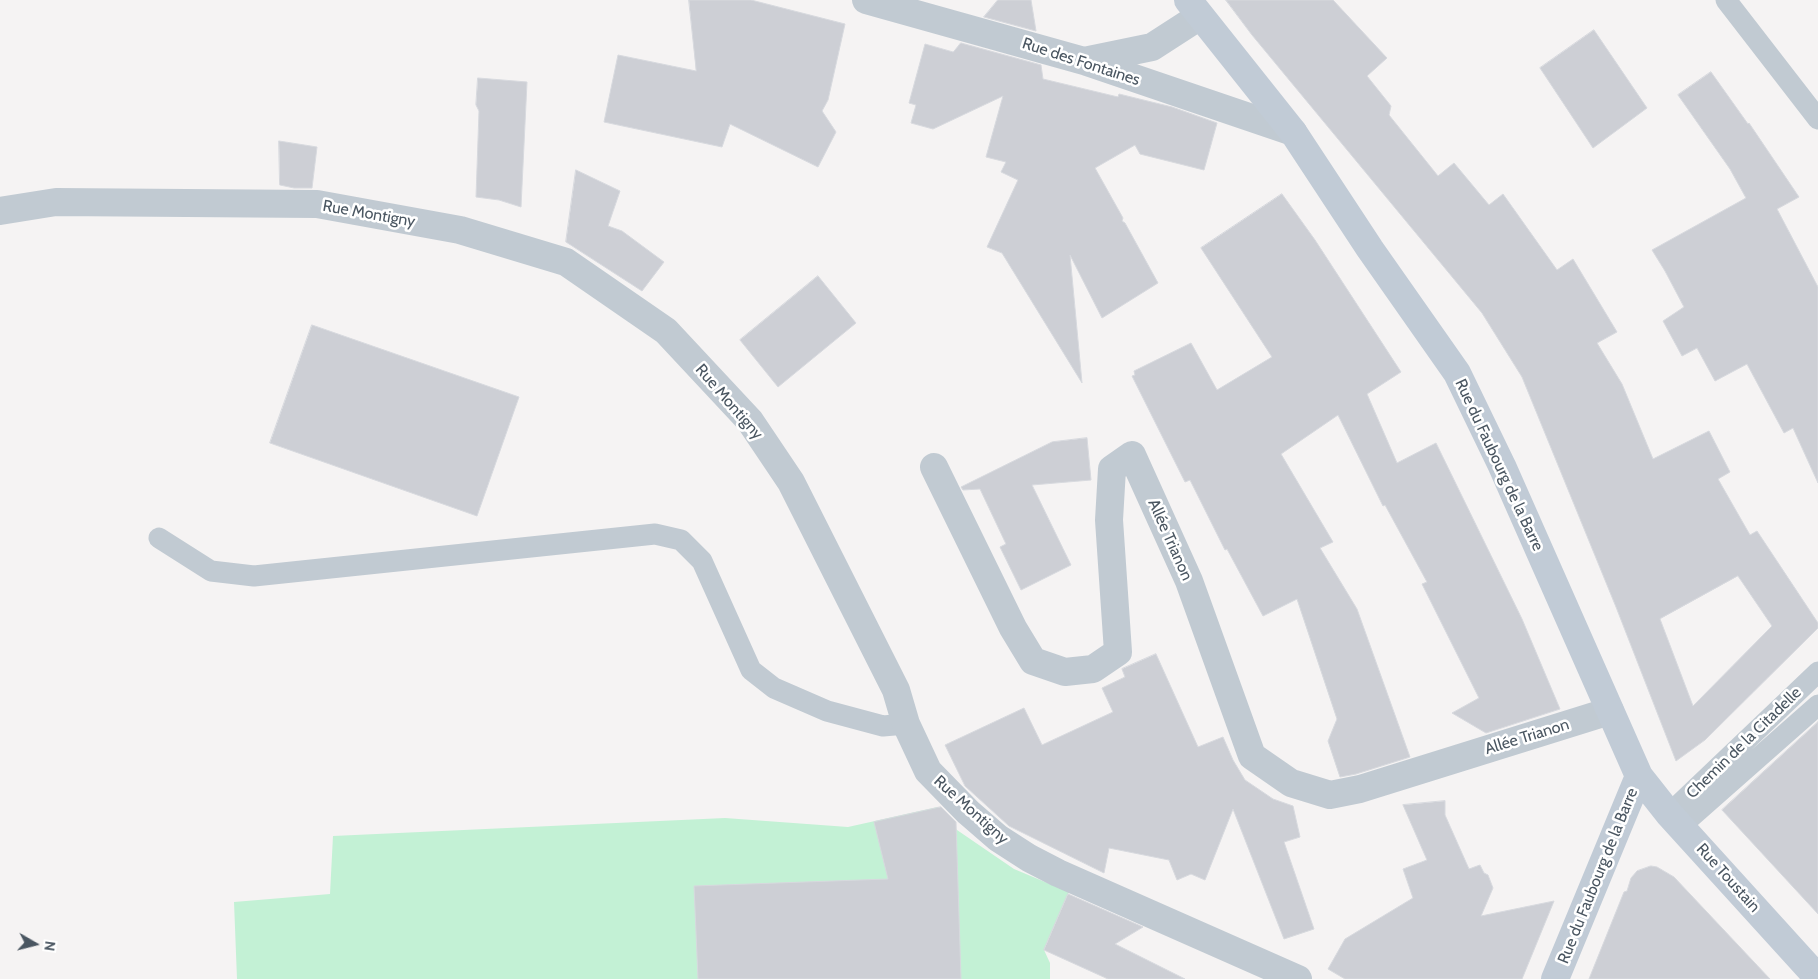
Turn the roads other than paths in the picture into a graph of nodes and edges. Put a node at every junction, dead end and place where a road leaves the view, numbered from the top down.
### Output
1 (866, 0) edge
2 (1726, 0) edge
3 (1194, 8) edge
4 (1084, 61) junction
5 (1818, 119) edge
6 (1293, 132) junction
7 (0, 211) edge
8 (934, 466) dead end
9 (159, 538) dead end
10 (1818, 672) edge
11 (1818, 705) edge
12 (1610, 712) junction
13 (906, 724) junction
14 (1639, 776) junction
15 (1675, 820) junction
16 (1818, 978) edge
17 (1298, 979) edge
18 (1555, 979) edge

1 - 4 street, Rue des Fontaines
2 - 5 lane
3 - 4 street
3 - 6 main road, Rue du Faubourg de la Barre
4 - 6 street, Rue des Fontaines
6 - 12 main road, Rue du Faubourg de la Barre
7 - 13 street, Rue Montigny
8 - 12 street, Allée Trianon
9 - 13 lane
10 - 15 lane, Chemin de la Citadelle
11 - 15 lane
12 - 14 main road, Rue du Faubourg de la Barre
13 - 17 street, Rue Montigny
14 - 15 main road, Rue Toustain
14 - 18 main road, Rue du Faubourg de la Barre
15 - 16 main road, Rue Toustain

